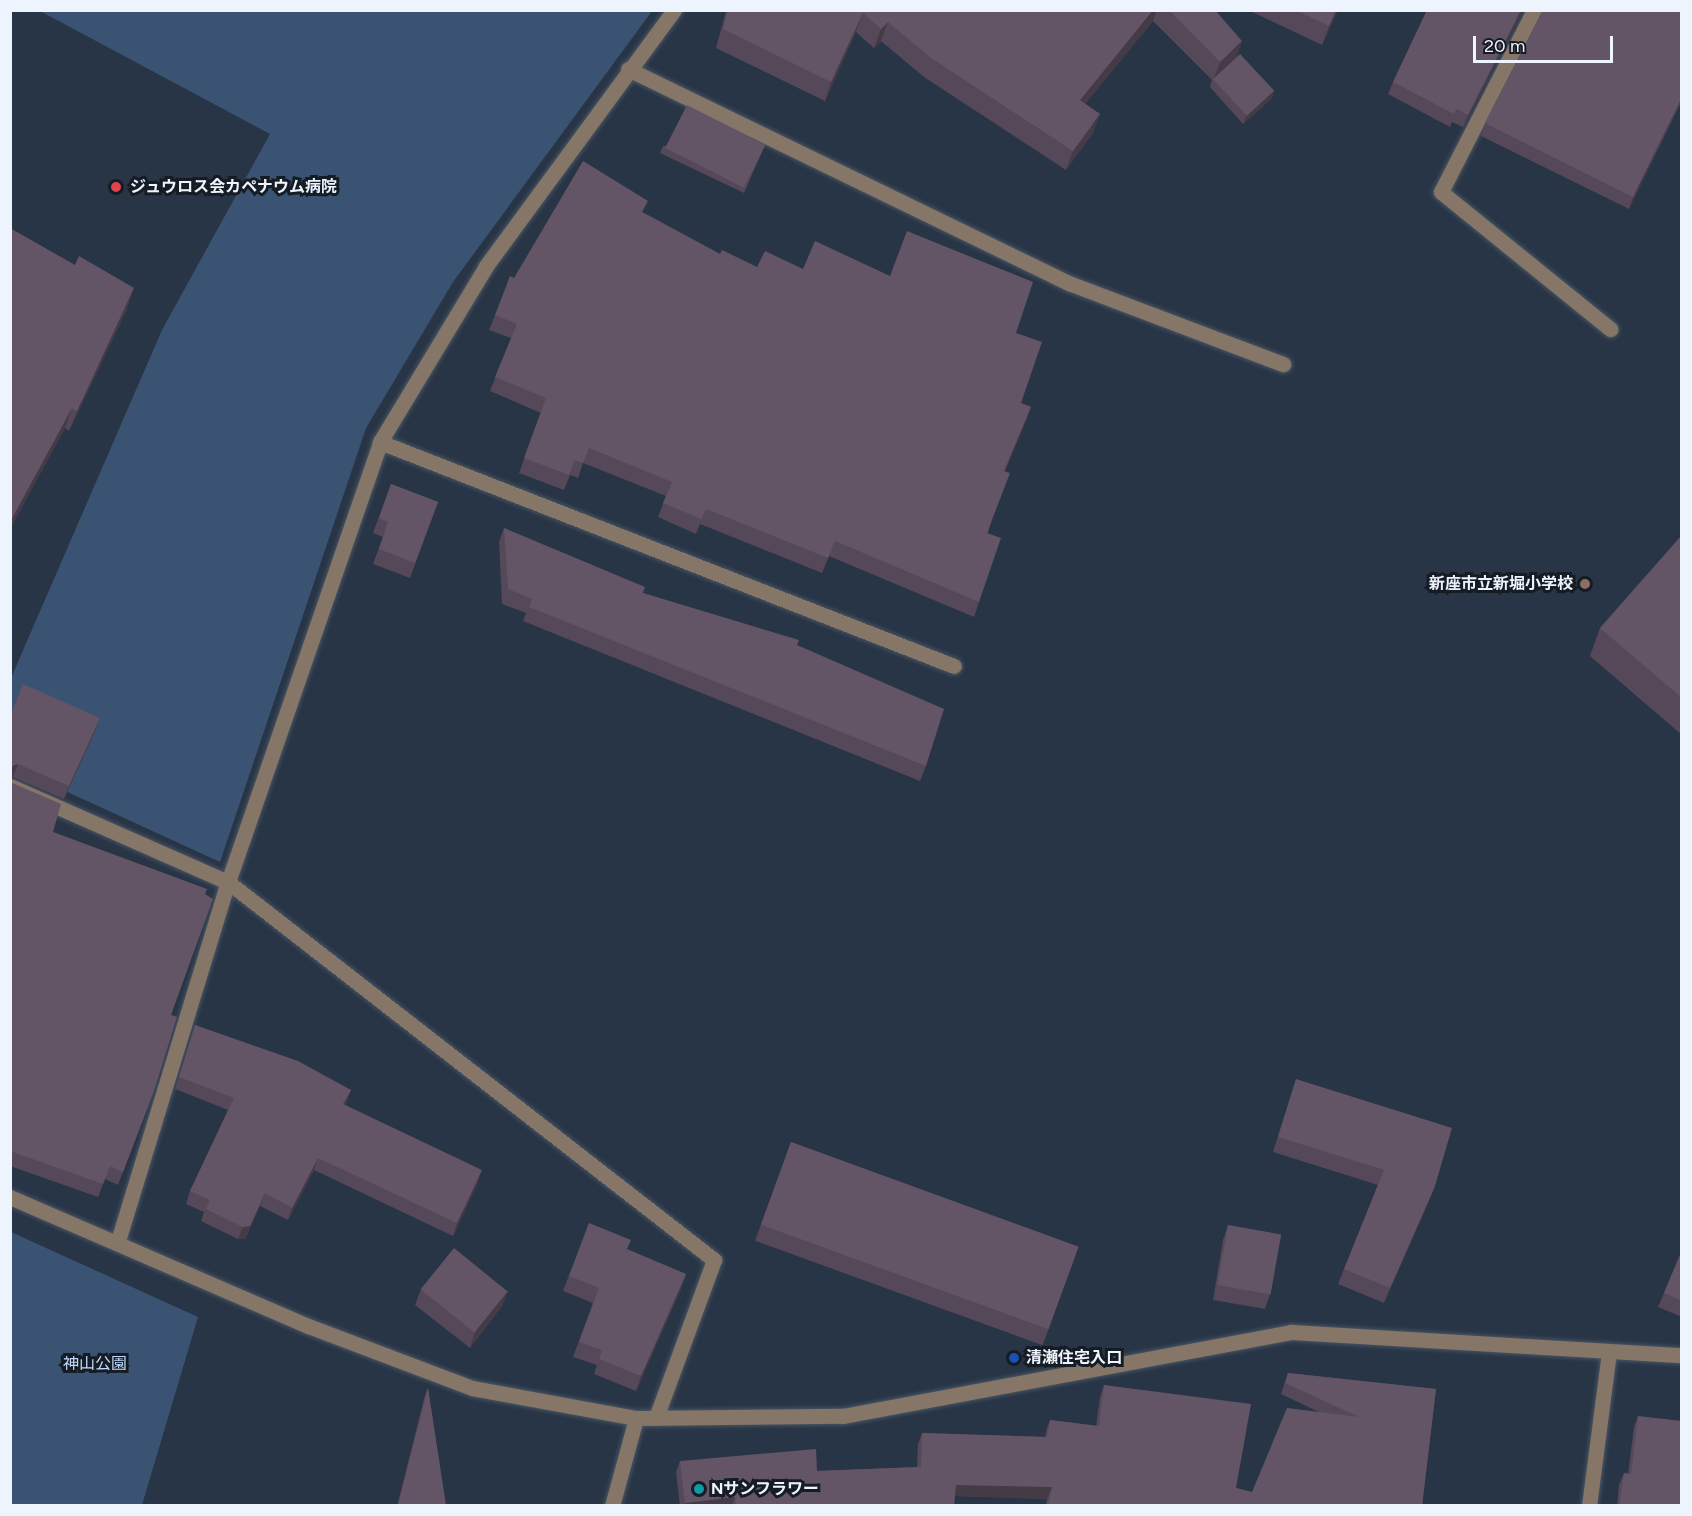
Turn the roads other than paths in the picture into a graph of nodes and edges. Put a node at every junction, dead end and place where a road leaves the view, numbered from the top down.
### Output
1 (674, 10) edge
2 (1534, 10) edge
3 (628, 69) junction
4 (1610, 329) dead end
5 (1283, 364) dead end
6 (380, 442) junction
7 (954, 666) dead end
8 (10, 786) edge
9 (228, 882) junction
10 (10, 1197) edge
11 (118, 1241) junction
12 (1609, 1353) junction
13 (1682, 1355) edge
14 (636, 1418) junction
15 (656, 1418) junction
16 (612, 1506) edge
17 (1589, 1506) edge

1 - 3 street
2 - 4 street
3 - 5 street
3 - 6 street
6 - 7 street
6 - 9 street
8 - 9 street
9 - 11 street
9 - 15 street
10 - 11 street
11 - 14 street
12 - 13 street
12 - 15 street
12 - 17 street
14 - 15 street
14 - 16 street

